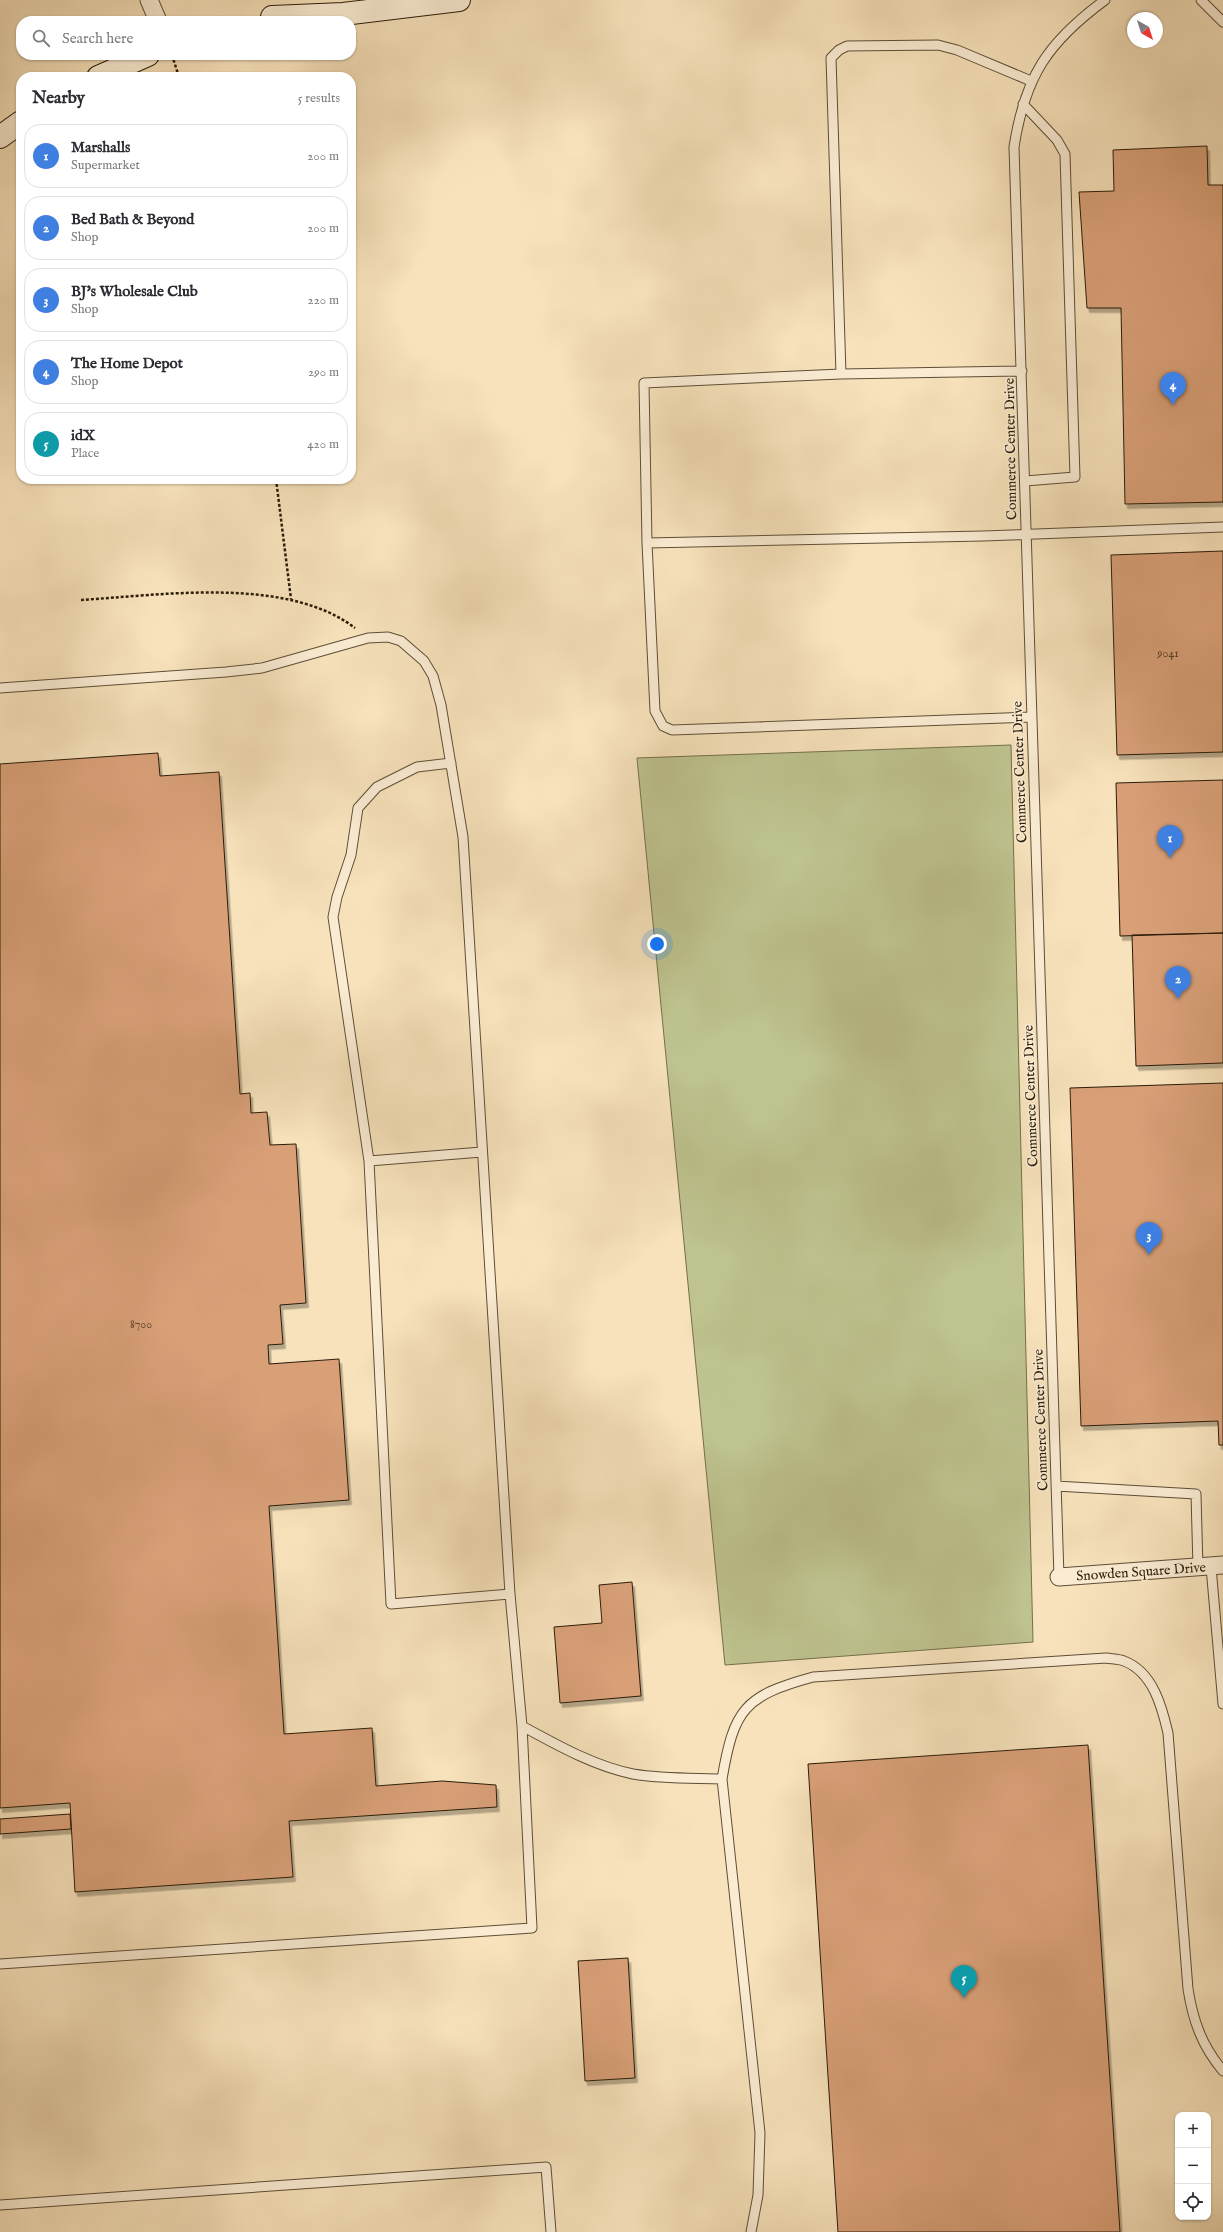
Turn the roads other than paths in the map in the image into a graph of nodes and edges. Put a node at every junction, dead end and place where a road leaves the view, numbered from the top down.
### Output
1 (149, 0) edge
2 (310, 0) edge
3 (459, 0) edge
4 (1106, 0) edge
5 (1201, 0) edge
6 (156, 16) edge
7 (271, 16) edge
8 (311, 16) edge
9 (1223, 22) edge
10 (137, 60) edge
11 (109, 72) edge
12 (1031, 81) junction
13 (1023, 104) junction
14 (16, 126) edge
15 (0, 137) edge
16 (1022, 371) junction
17 (841, 374) junction
18 (1025, 480) junction
19 (1223, 527) edge
20 (1026, 534) junction
21 (647, 544) junction
22 (0, 688) edge
23 (1031, 717) junction
24 (451, 763) junction
25 (482, 1152) junction
26 (368, 1161) junction
27 (1056, 1486) junction
28 (1211, 1567) edge
29 (1059, 1577) joint
30 (510, 1594) junction
31 (1223, 1704) edge
32 (522, 1726) junction
33 (722, 1779) junction
34 (0, 1964) edge
35 (1223, 2071) edge
36 (0, 2205) edge
37 (551, 2232) edge
38 (751, 2232) edge

1 - 6 street
2 - 7 street
3 - 8 street
4 - 12 lane, Commerce Center Drive
5 - 9 lane
10 - 11 street
12 - 13 lane, Commerce Center Drive
12 - 17 lane
13 - 16 lane, Commerce Center Drive
13 - 18 lane
14 - 15 street
16 - 17 lane
16 - 18 lane, Commerce Center Drive
17 - 21 lane
18 - 20 lane, Commerce Center Drive
19 - 20 lane
20 - 21 lane
20 - 23 lane, Commerce Center Drive
21 - 23 lane
22 - 24 lane
23 - 27 lane, Commerce Center Drive
24 - 25 lane
24 - 26 lane
25 - 26 lane
25 - 30 lane
26 - 30 lane
27 - 28 lane
27 - 29 lane, Commerce Center Drive
28 - 29 street, Snowden Square Drive
28 - 31 lane
30 - 32 lane
32 - 33 lane
32 - 34 lane
33 - 35 lane
33 - 38 lane
36 - 37 lane

